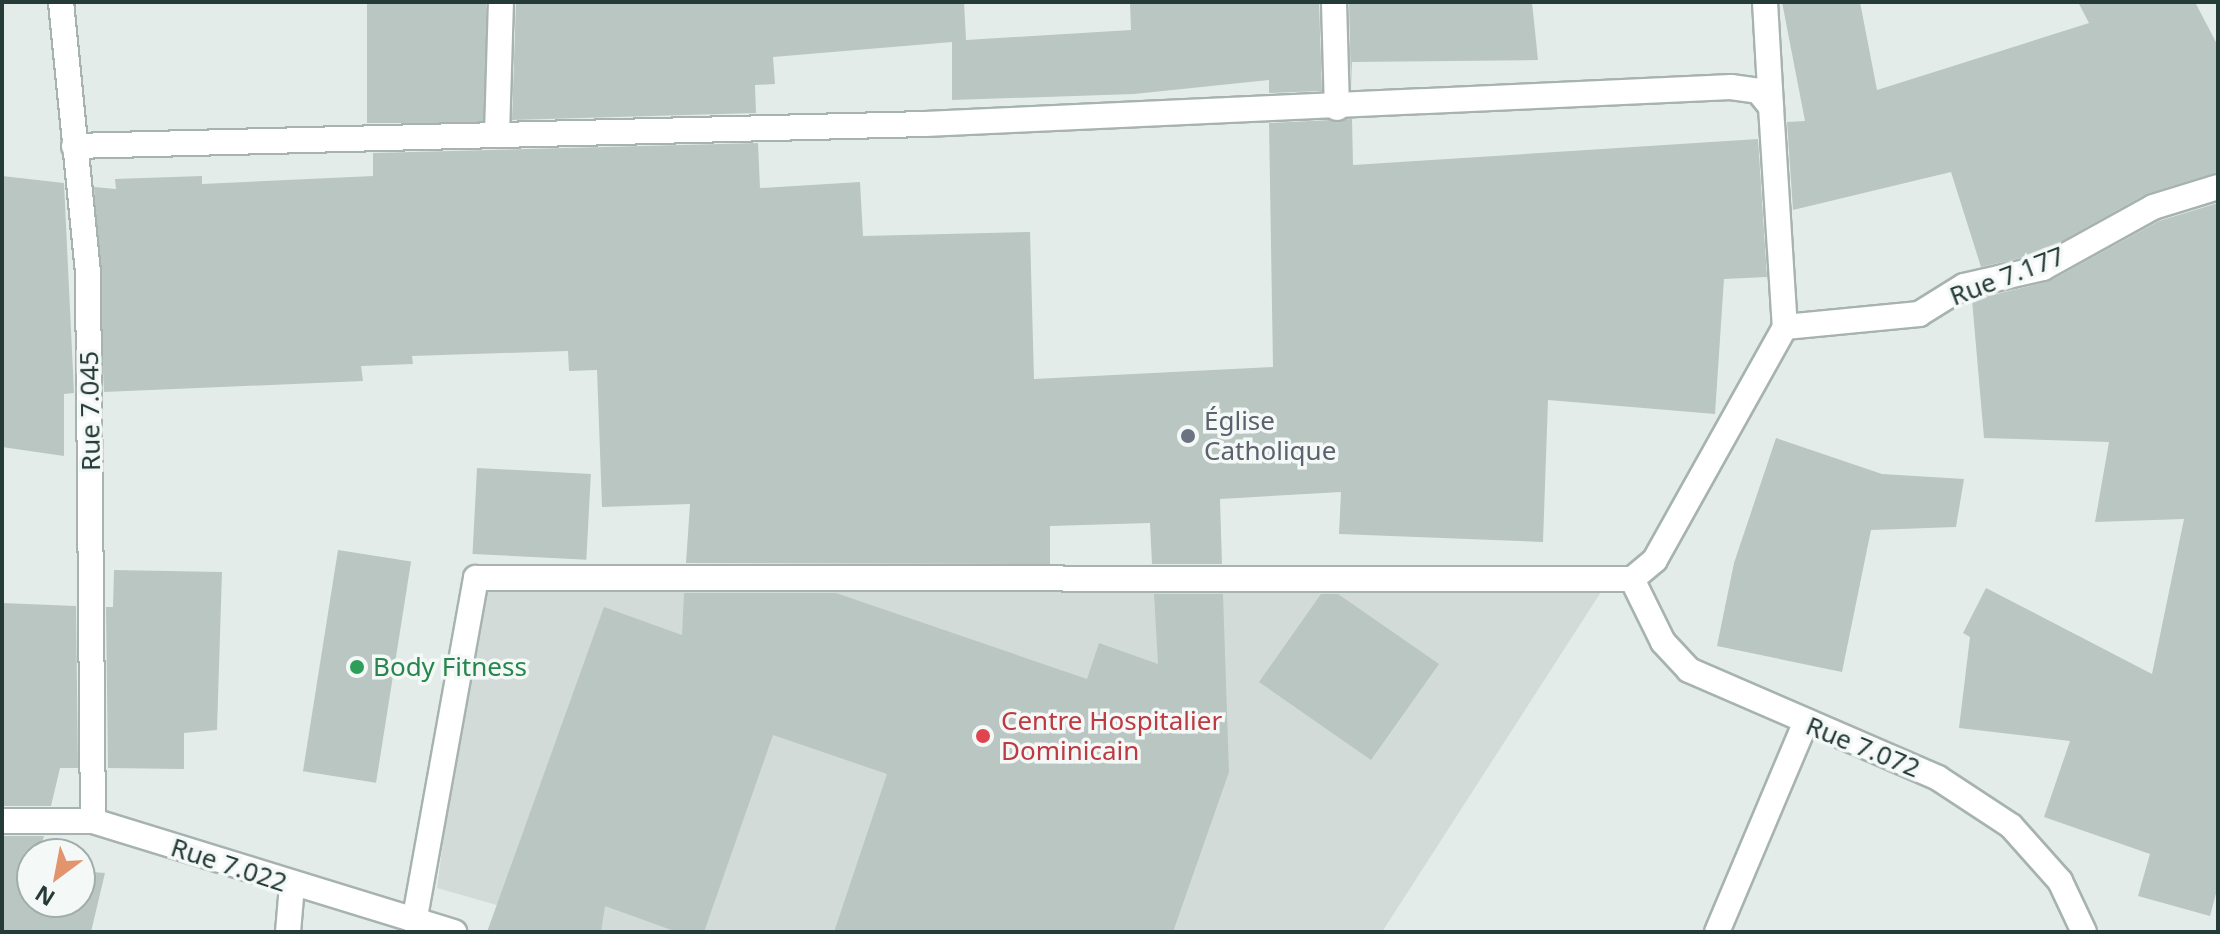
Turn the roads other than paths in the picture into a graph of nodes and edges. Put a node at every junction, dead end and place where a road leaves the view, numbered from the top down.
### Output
1 (61, 2) edge
2 (501, 2) edge
3 (1334, 2) edge
4 (1765, 2) edge
5 (1771, 107) junction
6 (1337, 108) junction
7 (497, 135) junction
8 (74, 146) junction
9 (2218, 187) edge
10 (1785, 327) junction
11 (1632, 579) junction
12 (1805, 724) junction
13 (2, 821) edge
14 (93, 821) junction
15 (292, 885) junction
16 (414, 921) junction
17 (288, 932) edge
18 (454, 932) edge
19 (1717, 932) edge
20 (2084, 932) edge

1 - 8 street, Rue 7.045
2 - 7 street
3 - 6 street
4 - 5 street
5 - 6 street
5 - 10 street
6 - 7 street
7 - 8 street
8 - 14 street, Rue 7.045
9 - 10 street, Rue 7.177
10 - 11 street
11 - 12 street, Rue 7.072
11 - 16 street
12 - 19 street
12 - 20 street, Rue 7.072
13 - 14 street, Rue 7.022
14 - 15 street, Rue 7.022
15 - 16 street, Rue 7.022
15 - 17 street
16 - 18 street, Rue 7.022

